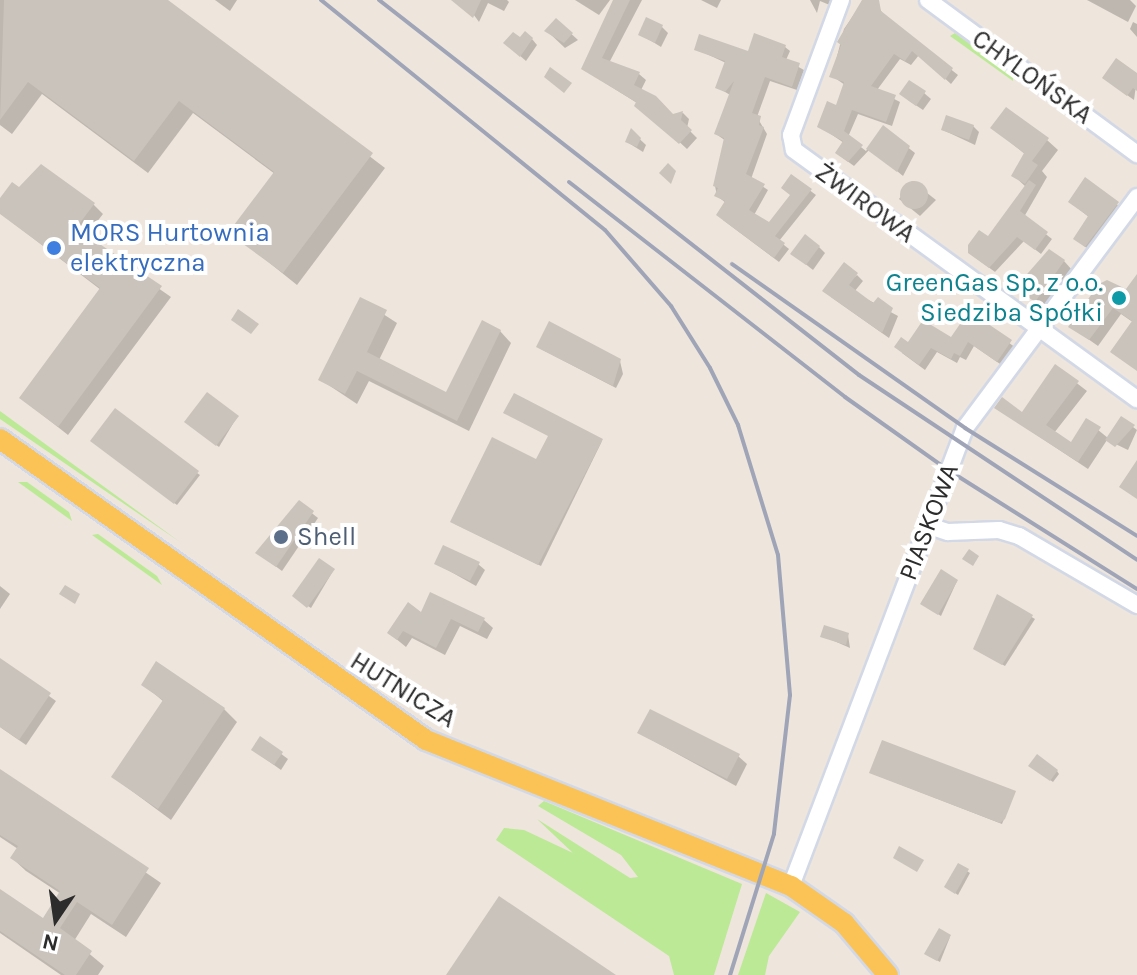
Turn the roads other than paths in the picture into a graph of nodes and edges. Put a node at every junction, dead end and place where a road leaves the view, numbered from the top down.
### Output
1 (841, 0) edge
2 (928, 0) edge
3 (1137, 154) edge
4 (1137, 197) edge
5 (1039, 331) junction
6 (1137, 399) edge
7 (0, 439) edge
8 (926, 525) junction
9 (1137, 605) edge
10 (791, 886) junction
11 (888, 975) edge

1 - 5 street, ŻWIROWA
2 - 3 street, CHYLOŃSKA
4 - 5 street, PIASKOWA
5 - 6 street, ŻWIROWA
5 - 8 street, PIASKOWA
7 - 10 main road, HUTNICZA
8 - 9 street
8 - 10 street, PIASKOWA
10 - 11 main road, HUTNICZA

